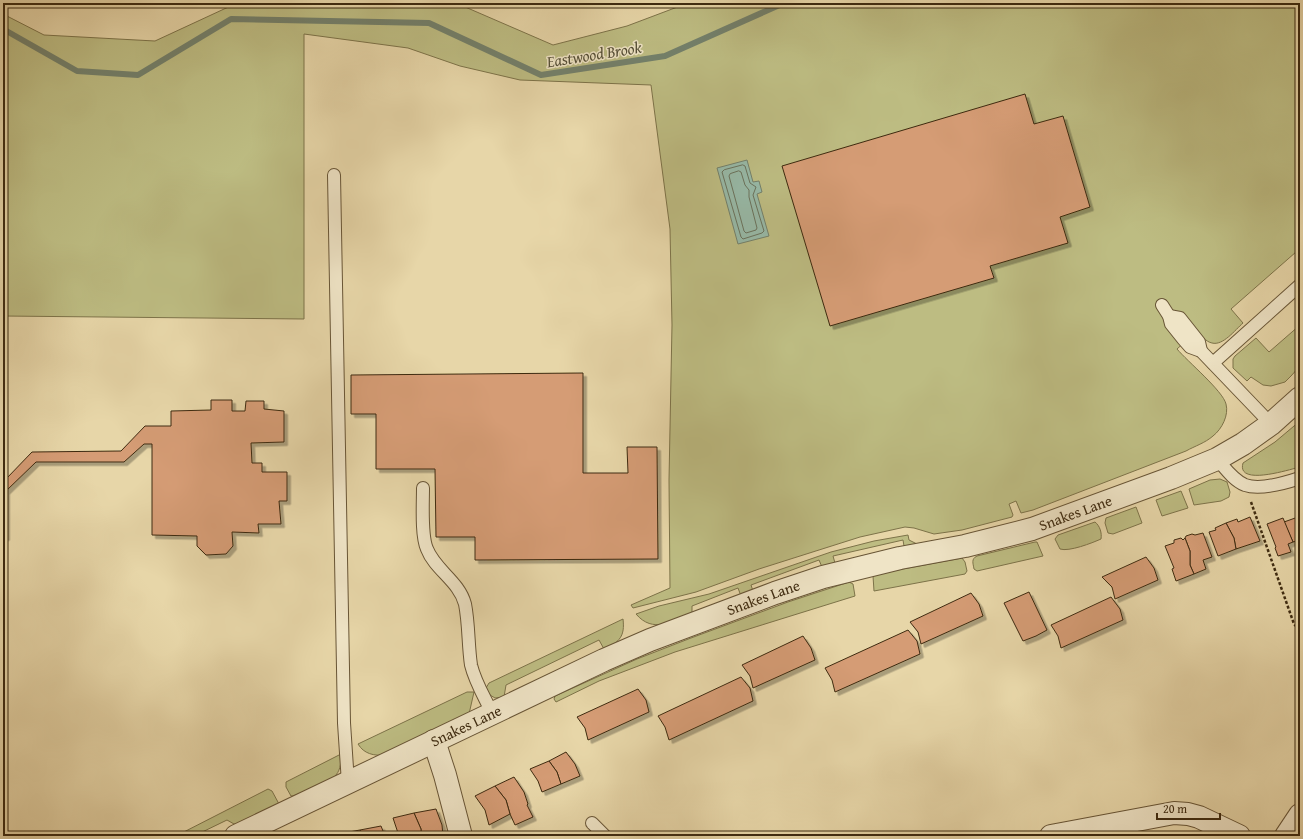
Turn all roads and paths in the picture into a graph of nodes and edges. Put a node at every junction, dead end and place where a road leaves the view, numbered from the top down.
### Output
1 (334, 175) dead end
2 (1300, 285) edge
3 (1162, 305) dead end
4 (1213, 363) junction
5 (1300, 398) edge
6 (1271, 424) junction
7 (1217, 459) junction
8 (1300, 478) edge
9 (1245, 485) junction
10 (423, 488) dead end
11 (1300, 632) edge
12 (492, 713) junction
13 (434, 741) junction
14 (348, 783) junction
15 (1300, 815) edge
16 (592, 823) dead end
17 (236, 836) edge
18 (461, 836) edge
19 (605, 836) edge
20 (1051, 836) edge
21 (1239, 836) edge
22 (1286, 836) edge

1 - 14 lane
2 - 4 lane
3 - 4 lane
4 - 6 lane
5 - 6 street, Snakes Lane
6 - 7 street, Snakes Lane
7 - 9 lane
7 - 12 street, Snakes Lane
8 - 9 lane
9 - 11 path
10 - 12 lane
12 - 13 street, Snakes Lane
13 - 14 street, Snakes Lane
13 - 18 street
14 - 17 street, Snakes Lane
15 - 22 street
16 - 19 lane
20 - 21 street

